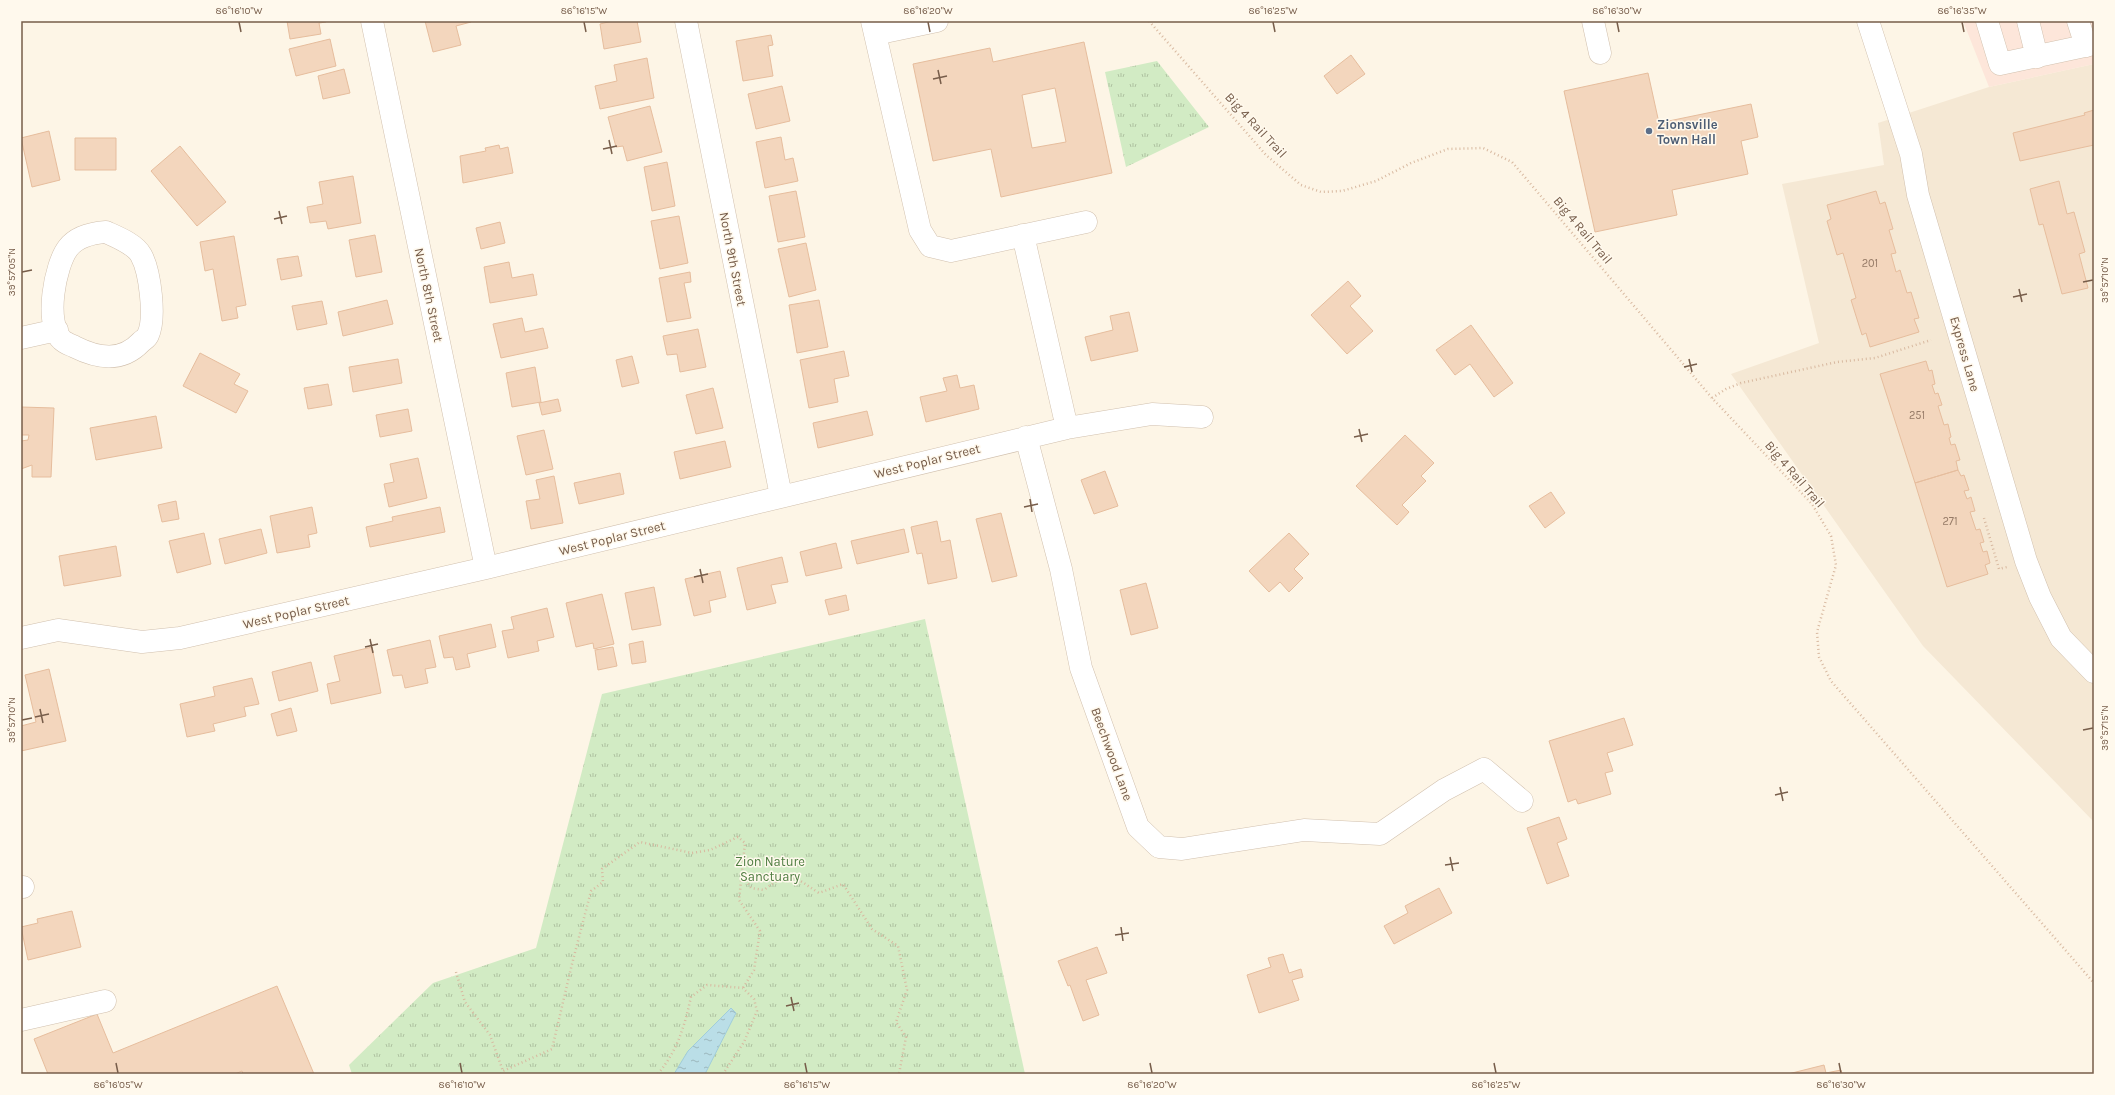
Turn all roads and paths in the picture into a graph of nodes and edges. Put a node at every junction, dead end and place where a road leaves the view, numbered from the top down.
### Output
1 (372, 21) edge
2 (686, 21) edge
3 (937, 21) edge
4 (1149, 21) edge
5 (1593, 21) edge
6 (1868, 21) edge
7 (1987, 21) edge
8 (2028, 21) edge
9 (2078, 21) edge
10 (874, 28) edge
11 (2090, 45) edge
12 (1600, 53) dead end
13 (2037, 57) junction
14 (1086, 222) dead end
15 (1023, 235) junction
16 (57, 330) junction
17 (21, 338) edge
18 (1931, 340) dead end
19 (1712, 398) junction
20 (1202, 418) dead end
21 (1067, 428) junction
22 (1026, 437) junction
23 (781, 496) junction
24 (486, 568) junction
25 (21, 638) edge
26 (2094, 672) edge
27 (1522, 800) dead end
28 (740, 874) junction
29 (456, 972) dead end
30 (2094, 983) edge
31 (743, 988) junction
32 (105, 1001) dead end
33 (21, 1020) edge
34 (502, 1073) edge
35 (658, 1074) edge
36 (723, 1074) edge
37 (899, 1074) edge

1 - 24 street, North 8th Street
2 - 23 street, North 9th Street
3 - 10 street
4 - 19 path, Big 4 Rail Trail
5 - 12 street
6 - 26 street, Express Lane
7 - 13 street
8 - 13 street
9 - 11 street
10 - 15 street
11 - 13 street
14 - 15 street
15 - 21 street
16 - 16 street
16 - 17 street
18 - 19 path
19 - 30 path, Big 4 Rail Trail
20 - 21 street, West Poplar Street
21 - 22 street, West Poplar Street
22 - 23 street, West Poplar Street
22 - 27 street, Beechwood Lane
23 - 24 street, West Poplar Street
24 - 25 street, West Poplar Street
28 - 31 path
28 - 34 path
28 - 37 path
29 - 34 path
31 - 35 path
31 - 36 path
32 - 33 street

